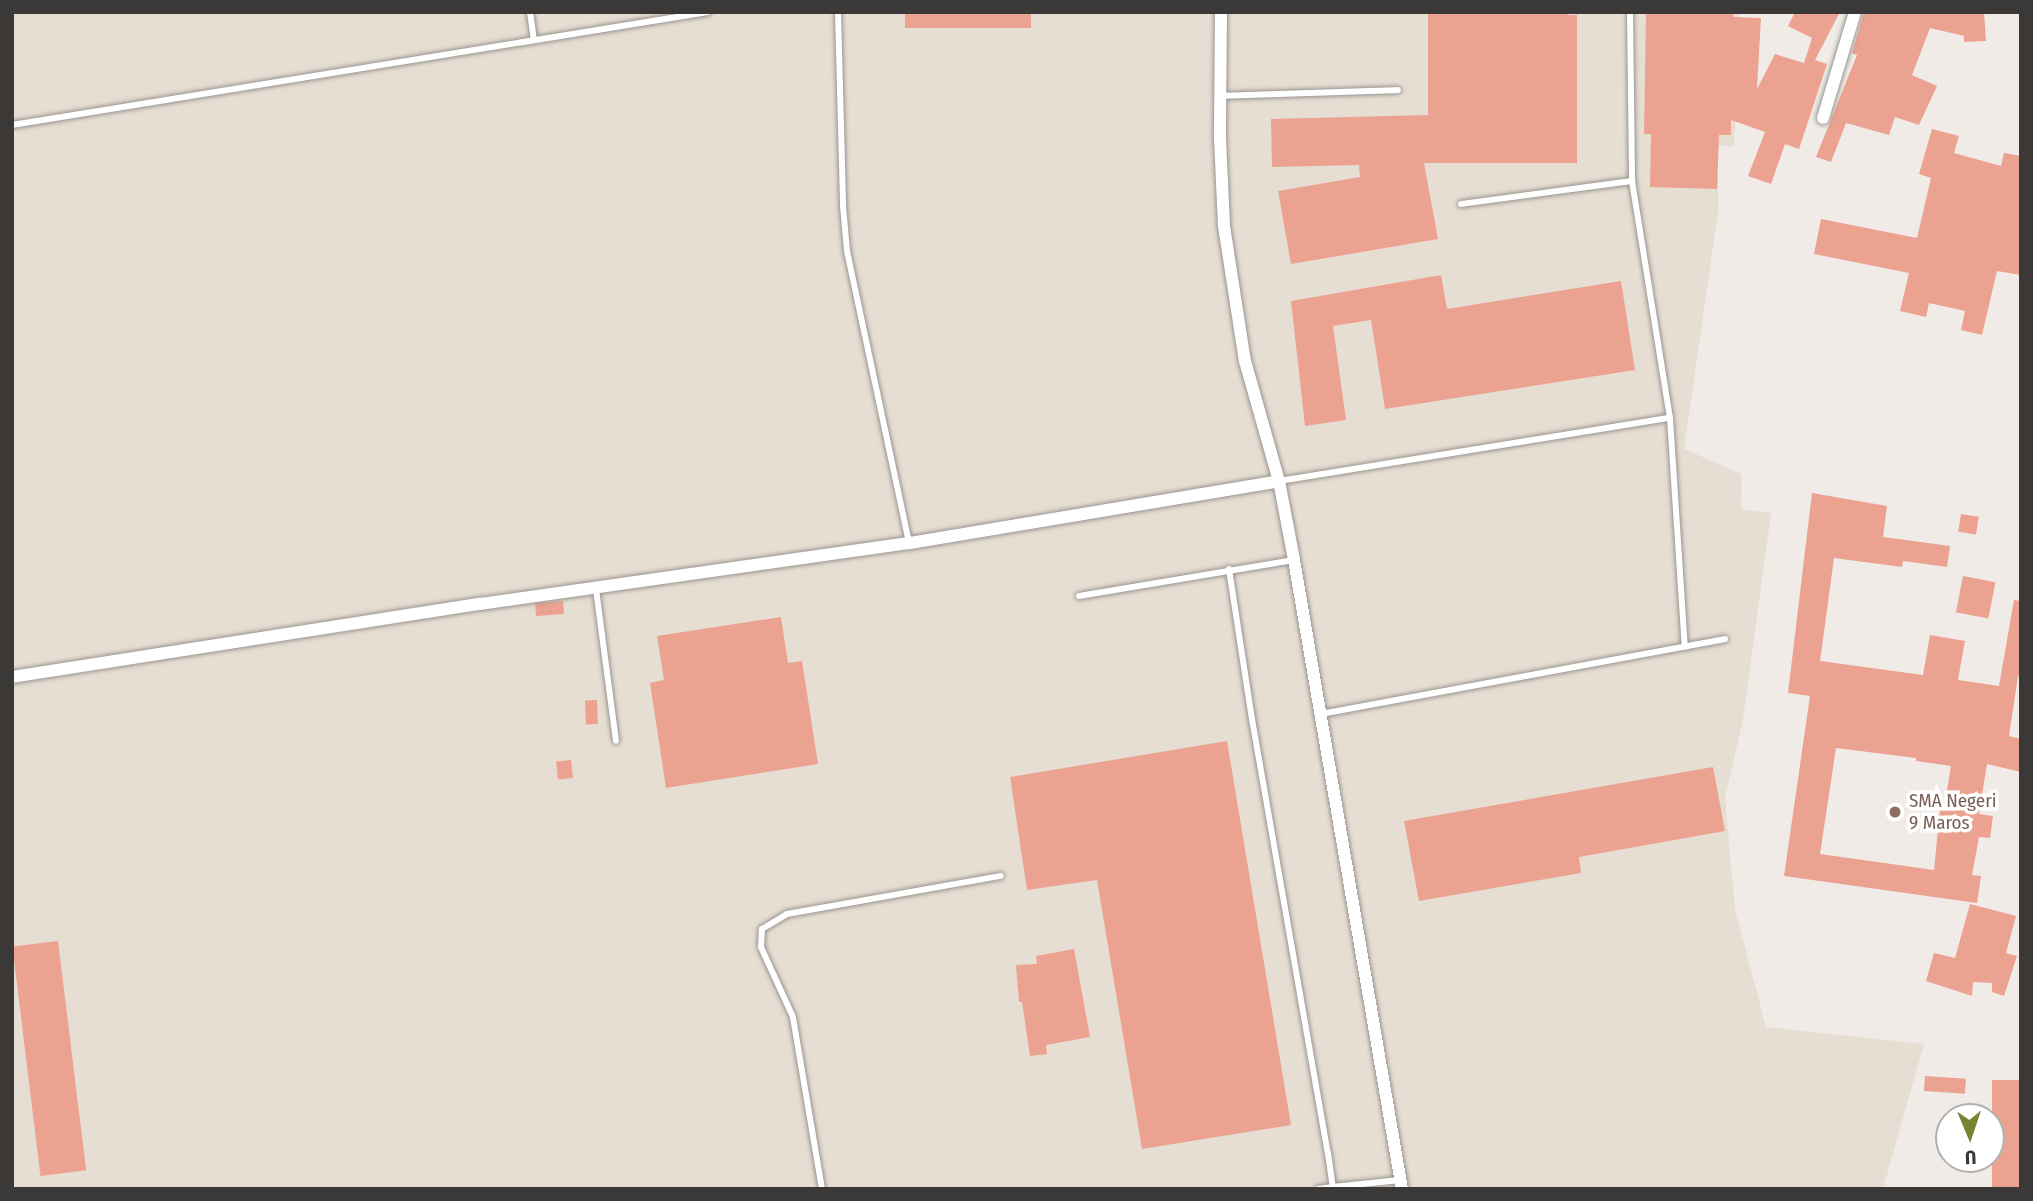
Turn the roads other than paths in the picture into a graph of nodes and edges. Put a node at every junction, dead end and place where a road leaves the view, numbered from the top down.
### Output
1 (530, 12) edge
2 (708, 12) edge
3 (838, 12) edge
4 (1221, 12) edge
5 (1630, 12) edge
6 (1855, 12) edge
7 (534, 40) junction
8 (1398, 90) dead end
9 (1220, 96) junction
10 (1823, 118) dead end
11 (12, 125) edge
12 (1632, 181) junction
13 (1461, 204) dead end
14 (1670, 418) junction
15 (1279, 481) junction
16 (910, 544) junction
17 (1294, 560) junction
18 (1229, 569) junction
19 (596, 589) junction
20 (1079, 596) dead end
21 (1725, 639) dead end
22 (1685, 647) junction
23 (12, 677) edge
24 (1319, 714) junction
25 (616, 741) dead end
26 (1001, 876) dead end
27 (1401, 1184) edge
28 (1333, 1187) edge
29 (822, 1189) edge
30 (1318, 1189) edge

1 - 7 lane
2 - 7 lane
3 - 16 lane
4 - 9 street
5 - 12 lane
6 - 10 street
7 - 11 lane
8 - 9 lane
9 - 15 street
12 - 13 lane
12 - 14 lane
14 - 15 lane
14 - 22 lane
15 - 16 street
15 - 17 street
16 - 19 street
17 - 18 lane
17 - 24 street
18 - 20 lane
18 - 28 lane
19 - 23 street
19 - 25 lane
21 - 22 lane
22 - 24 lane
24 - 27 street
26 - 29 lane
27 - 28 lane
28 - 30 lane

